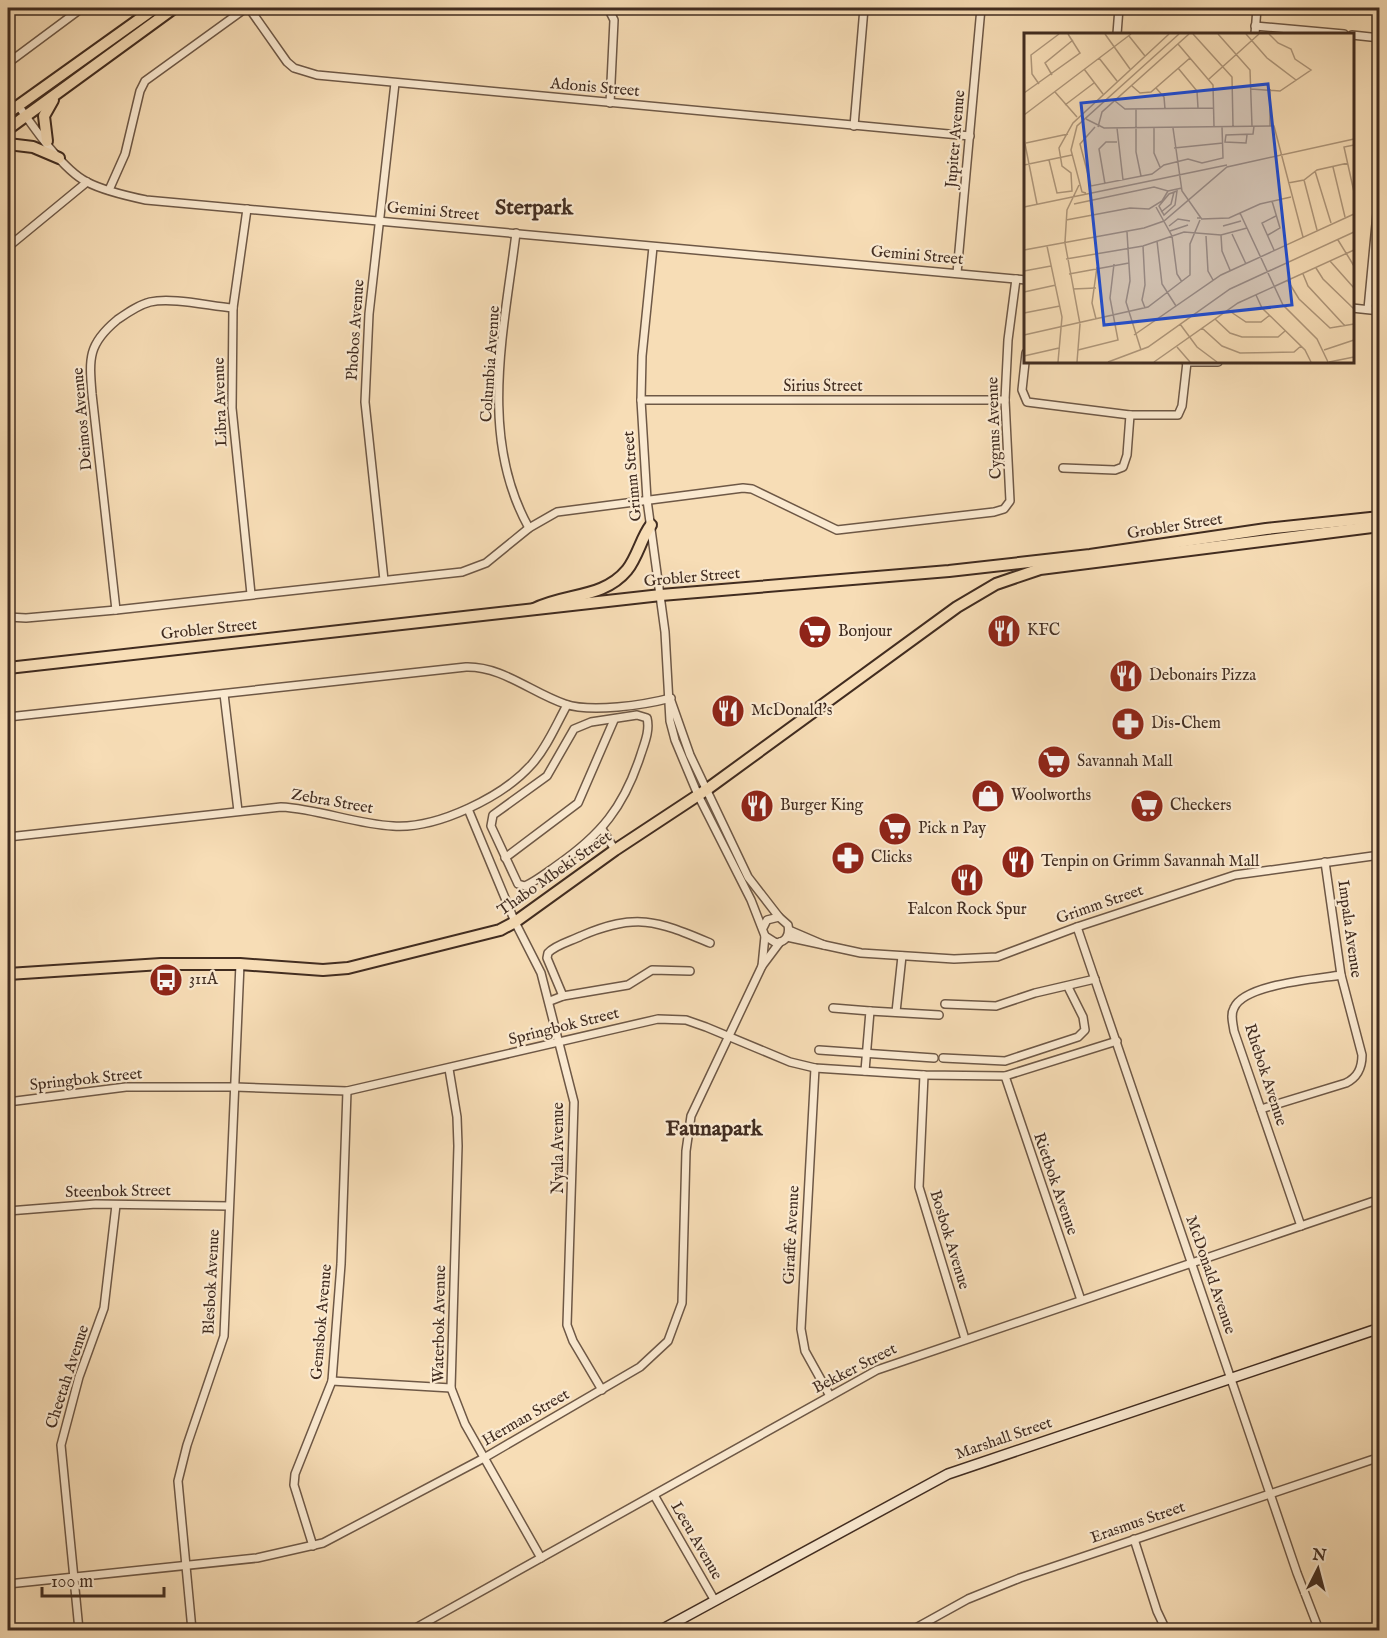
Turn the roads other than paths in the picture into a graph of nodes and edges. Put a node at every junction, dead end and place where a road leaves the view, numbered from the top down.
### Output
1 (82, 8) edge
2 (155, 8) edge
3 (174, 8) edge
4 (248, 8) edge
5 (608, 8) edge
6 (864, 8) edge
7 (981, 8) edge
8 (1119, 8) edge
9 (1257, 8) edge
10 (1255, 26) junction
11 (1117, 33) edge
12 (1255, 33) edge
13 (1333, 33) edge
14 (1354, 35) edge
15 (1380, 38) edge
16 (8, 63) edge
17 (395, 83) junction
18 (63, 88) junction
19 (610, 103) junction
20 (18, 105) junction
21 (8, 113) edge
22 (25, 116) junction
23 (854, 126) junction
24 (8, 129) edge
25 (970, 136) junction
26 (46, 141) junction
27 (8, 144) edge
28 (59, 158) junction
29 (87, 182) junction
30 (1380, 182) edge
31 (109, 190) junction
32 (247, 209) junction
33 (380, 220) junction
34 (516, 232) junction
35 (8, 247) edge
36 (653, 247) junction
37 (957, 273) junction
38 (1016, 279) junction
39 (1024, 280) edge
40 (233, 308) junction
41 (1354, 308) edge
42 (1368, 309) junction
43 (1380, 311) edge
44 (1025, 363) edge
45 (1186, 363) edge
46 (641, 400) junction
47 (1005, 400) junction
48 (1130, 415) junction
49 (1063, 468) dead end
50 (647, 500) junction
51 (1009, 505) joint
52 (1380, 517) edge
53 (651, 525) junction
54 (1380, 526) edge
55 (529, 528) junction
56 (1103, 553) junction
57 (1040, 569) junction
58 (949, 571) junction
59 (384, 579) junction
60 (251, 594) junction
61 (661, 595) junction
62 (116, 610) junction
63 (528, 612) junction
64 (8, 617) edge
65 (8, 660) edge
66 (50, 662) junction
67 (8, 668) edge
68 (224, 694) junction
69 (671, 700) junction
70 (567, 705) junction
71 (8, 717) edge
72 (614, 720) junction
73 (702, 792) junction
74 (468, 809) junction
75 (238, 811) junction
76 (602, 829) junction
77 (8, 837) edge
78 (615, 850) junction
79 (1380, 855) edge
80 (505, 858) junction
81 (1325, 862) junction
82 (779, 917) junction
83 (515, 922) junction
84 (1077, 927) junction
85 (763, 928) junction
86 (788, 934) junction
87 (765, 936) junction
88 (780, 942) junction
89 (710, 943) dead end
90 (902, 956) junction
91 (240, 964) junction
92 (762, 966) junction
93 (690, 971) dead end
94 (8, 974) edge
95 (1341, 975) junction
96 (1095, 980) junction
97 (1068, 987) junction
98 (563, 996) junction
99 (550, 1001) junction
100 (945, 1004) dead end
101 (832, 1008) dead end
102 (870, 1011) junction
103 (896, 1012) junction
104 (939, 1015) dead end
105 (731, 1035) junction
106 (1117, 1041) junction
107 (561, 1043) junction
108 (819, 1050) dead end
109 (866, 1052) junction
110 (934, 1058) dead end
111 (943, 1058) dead end
112 (815, 1068) junction
113 (449, 1069) junction
114 (866, 1071) junction
115 (924, 1075) junction
116 (1005, 1076) junction
117 (235, 1086) junction
118 (347, 1091) junction
119 (8, 1102) edge
120 (1261, 1109) junction
121 (1380, 1199) edge
122 (116, 1205) junction
123 (229, 1206) junction
124 (8, 1211) edge
125 (1301, 1226) junction
126 (1191, 1262) junction
127 (1081, 1300) junction
128 (1380, 1328) edge
129 (965, 1339) junction
130 (1230, 1378) junction
131 (332, 1382) junction
132 (451, 1388) junction
133 (602, 1390) junction
134 (830, 1396) junction
135 (1380, 1457) edge
136 (484, 1458) junction
137 (1270, 1494) junction
138 (654, 1495) junction
139 (1134, 1539) junction
140 (313, 1546) junction
141 (541, 1558) junction
142 (184, 1567) junction
143 (74, 1577) junction
144 (8, 1584) edge
145 (715, 1601) junction
146 (79, 1630) edge
147 (192, 1630) edge
148 (412, 1630) edge
149 (661, 1630) edge
150 (915, 1630) edge
151 (1166, 1630) edge
152 (1319, 1630) edge

1 - 16 street
2 - 20 main road
3 - 18 main road
4 - 17 street, Adonis Street
4 - 31 street
5 - 19 street
6 - 23 street
7 - 25 street, Jupiter Avenue
8 - 11 street
9 - 10 street
10 - 12 street
10 - 13 street
14 - 15 street
17 - 19 street, Adonis Street
17 - 33 street, Phobos Avenue
18 - 22 main road
18 - 26 main road
19 - 23 street, Adonis Street
20 - 21 main road
20 - 22 street, Gemini Street
22 - 24 main road
22 - 26 street, Gemini Street
23 - 25 street, Adonis Street
25 - 37 street, Jupiter Avenue
26 - 28 street, Gemini Street
27 - 28 main road
28 - 29 street, Gemini Street
29 - 31 street, Gemini Street
29 - 35 street
30 - 42 street
31 - 32 street, Gemini Street
32 - 33 street, Gemini Street
32 - 40 street, Libra Avenue
33 - 34 street, Gemini Street
33 - 59 street, Phobos Avenue
34 - 36 street, Gemini Street
34 - 55 street, Columbia Avenue
36 - 37 street, Gemini Street
36 - 46 street, Grimm Street
37 - 38 street, Gemini Street
38 - 39 street, Gemini Street
38 - 47 street, Cygnus Avenue
40 - 60 street, Libra Avenue
40 - 62 street, Deimos Avenue
41 - 42 street
42 - 43 street
44 - 48 street
45 - 48 street
46 - 47 street, Sirius Street
46 - 50 street, Grimm Street
47 - 51 street, Cygnus Avenue
48 - 49 street
50 - 51 street, Grobler Street
50 - 53 street, Grimm Street
50 - 55 street, Grobler Street
52 - 56 main road, Grobler Street
53 - 61 street, Grimm Street
53 - 63 main road
54 - 57 main road, Grobler Street
55 - 59 street, Grobler Street
56 - 57 main road
56 - 58 main road, Grobler Street
57 - 58 main road
57 - 73 main road, Thabo Mbeki Street
58 - 61 main road, Grobler Street
59 - 60 street, Grobler Street
60 - 62 street, Grobler Street
61 - 63 main road, Grobler Street
61 - 69 street, Grimm Street
62 - 64 street, Grobler Street
63 - 66 main road, Grobler Street
65 - 66 main road
66 - 67 main road, Grobler Street
68 - 70 street
68 - 71 street
68 - 75 street
69 - 70 street
69 - 73 street, Grimm Street
70 - 74 street, Zebra Street
72 - 76 street
72 - 80 street
72 - 80 street
73 - 78 main road, Thabo Mbeki Street
73 - 82 street, Grimm Street
73 - 85 street, Grimm Street
74 - 75 street, Zebra Street
74 - 83 street, Nyala Avenue
75 - 77 street, Zebra Street
76 - 78 street
76 - 80 street
78 - 83 main road, Thabo Mbeki Street
79 - 81 street, Grimm Street
81 - 84 street, Grimm Street
81 - 95 street, Impala Avenue
82 - 85 street
82 - 86 street
83 - 91 main road, Thabo Mbeki Street
83 - 99 street, Nyala Avenue
84 - 90 street, Grimm Street
84 - 96 street, McDonald Avenue
85 - 87 street
86 - 88 street
86 - 90 street, Grimm Street
87 - 88 street
87 - 92 street, Herman Street
88 - 92 street, Herman Street
89 - 98 street
90 - 103 street
91 - 94 main road, Thabo Mbeki Street
91 - 117 street, Blesbok Avenue
92 - 105 street, Herman Street
93 - 98 street
95 - 120 street, Impala Avenue
95 - 120 street, Rhebok Avenue
96 - 97 street
96 - 106 street, McDonald Avenue
97 - 100 street
97 - 111 street
98 - 99 street
99 - 107 street, Nyala Avenue
101 - 102 street
102 - 103 street
102 - 109 street
103 - 104 street
105 - 107 street, Springbok Street
105 - 112 street, Springbok Street
105 - 133 street, Herman Street
106 - 116 street, Springbok Street
106 - 126 street, McDonald Avenue
107 - 113 street, Springbok Street
107 - 133 street, Nyala Avenue
108 - 109 street
109 - 110 street
109 - 114 street
112 - 114 street, Springbok Street
112 - 134 street, Giraffe Avenue
113 - 118 street, Springbok Street
113 - 132 street, Waterbok Avenue
114 - 115 street, Springbok Street
115 - 116 street, Springbok Street
115 - 129 street, Bosbok Avenue
116 - 127 street, Rietbok Avenue
117 - 118 street, Springbok Street
117 - 119 street, Springbok Street
117 - 123 street, Blesbok Avenue
118 - 131 street, Gemsbok Avenue
120 - 125 street, Rhebok Avenue
121 - 125 street, Bekker Street
122 - 123 street, Steenbok Street
122 - 124 street, Steenbok Street
122 - 143 street, Cheetah Avenue
123 - 142 street, Blesbok Avenue
125 - 126 street, Bekker Street
126 - 127 street, Bekker Street
126 - 130 street, McDonald Avenue
127 - 129 street, Bekker Street
128 - 130 street, Marshall Street
129 - 134 street, Bekker Street
130 - 137 street, McDonald Avenue
130 - 145 street, Marshall Street
131 - 132 street
131 - 140 street, Gemsbok Avenue
132 - 136 street, Waterbok Avenue
133 - 136 street, Herman Street
134 - 138 street, Bekker Street
135 - 137 street, Erasmus Street
136 - 140 street, Herman Street
136 - 141 street, Waterbok Avenue
137 - 139 street, Erasmus Street
137 - 152 street, McDonald Avenue
138 - 141 street, Bekker Street
138 - 145 street, Leeu Avenue
139 - 150 street, Erasmus Street
139 - 151 street
140 - 142 street, Herman Street
141 - 148 street, Bekker Street
142 - 143 street, Herman Street
142 - 147 street, Blesbok Avenue
143 - 144 street, Herman Street
143 - 146 street, Cheetah Avenue
145 - 149 street, Marshall Street

